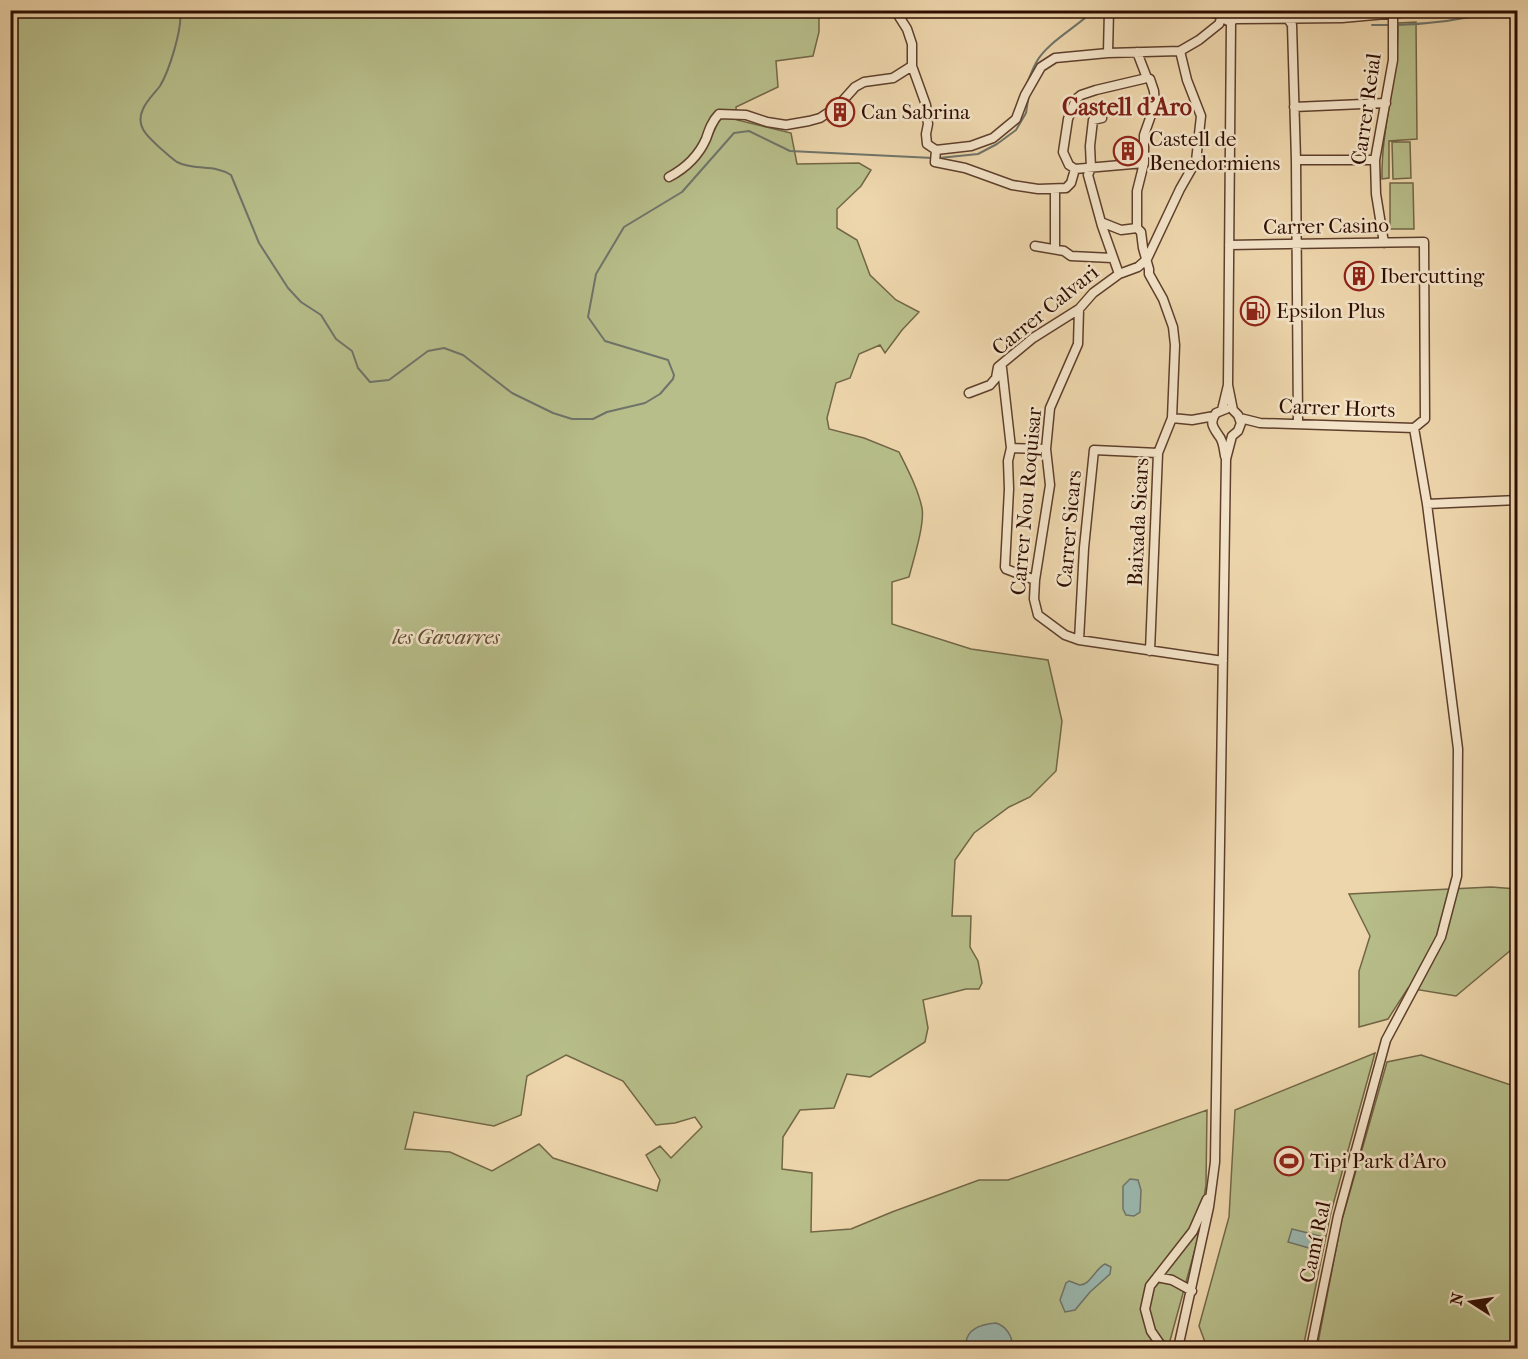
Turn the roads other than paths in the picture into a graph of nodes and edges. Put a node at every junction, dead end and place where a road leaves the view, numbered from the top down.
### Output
1 (895, 10) edge
2 (1109, 10) edge
3 (1241, 10) edge
4 (1430, 10) edge
5 (1253, 14) edge
6 (1219, 15) edge
7 (1390, 15) edge
8 (1288, 18) junction
9 (1234, 20) junction
10 (1180, 51) junction
11 (1108, 52) junction
12 (1137, 52) junction
13 (912, 65) junction
14 (1147, 78) junction
15 (1386, 103) junction
16 (1294, 106) junction
17 (1102, 118) dead end
18 (936, 151) junction
19 (1296, 160) junction
20 (1375, 160) junction
21 (1144, 163) junction
22 (1091, 168) junction
23 (1075, 169) junction
24 (669, 177) dead end
25 (1055, 189) junction
26 (1101, 222) junction
27 (1137, 228) junction
28 (1384, 243) junction
29 (1297, 244) junction
30 (1229, 245) junction
31 (1035, 246) dead end
32 (1055, 249) junction
33 (1112, 258) junction
34 (1147, 259) junction
35 (1138, 267) junction
36 (1119, 274) junction
37 (1149, 274) junction
38 (1079, 309) junction
39 (1002, 364) junction
40 (1228, 385) junction
41 (969, 393) dead end
42 (1222, 410) junction
43 (1233, 410) junction
44 (1214, 416) junction
45 (1172, 418) junction
46 (1192, 420) junction
47 (1240, 423) junction
48 (1298, 424) junction
49 (1213, 428) junction
50 (1414, 428) junction
51 (1220, 436) junction
52 (1232, 436) junction
53 (1011, 448) junction
54 (1046, 449) junction
55 (1158, 453) junction
56 (1226, 459) junction
57 (1518, 500) edge
58 (1427, 504) junction
59 (1035, 580) junction
60 (1079, 640) junction
61 (1150, 651) junction
62 (1223, 661) junction
63 (1213, 1184) junction
64 (1157, 1277) junction
65 (1192, 1291) junction
66 (1167, 1348) edge
67 (1178, 1348) edge
68 (1311, 1348) edge

1 - 13 street
2 - 11 street
3 - 9 street
4 - 7 street
5 - 8 street
5 - 9 street
6 - 9 street
6 - 10 street
7 - 8 street
7 - 15 street, Carrer Reial
8 - 16 street
9 - 30 street
10 - 12 street
10 - 34 street
11 - 12 street
11 - 18 street
12 - 14 street, Baixada Sicars
13 - 18 street
13 - 24 street
14 - 21 street, Baixada Sicars
14 - 23 street
15 - 16 street
15 - 20 street, Carrer Reial
16 - 19 street
17 - 22 street
18 - 25 street
19 - 20 street
19 - 29 street
20 - 28 street, Carrer Reial
21 - 22 street
21 - 27 street, Baixada Sicars
22 - 23 street
22 - 26 street
23 - 25 street
25 - 32 street
26 - 27 street
26 - 33 street
27 - 34 street, Baixada Sicars
28 - 29 street, Carrer Casino
28 - 50 street, Carrer Casino
29 - 30 street, Carrer Casino
29 - 48 street
30 - 40 street
31 - 32 street
32 - 33 street
33 - 36 street
34 - 35 street
34 - 37 street, Baixada Sicars
35 - 36 street, Carrer Calvari
35 - 37 street
36 - 38 street, Carrer Calvari
37 - 45 street, Baixada Sicars
38 - 39 street, Carrer Calvari
38 - 54 street, Carrer Nou Roquisar
39 - 41 street, Carrer Calvari
39 - 53 street
40 - 42 street
40 - 43 street
42 - 43 street
42 - 44 street
43 - 47 street
44 - 46 street
44 - 49 street
45 - 46 street
45 - 55 street, Baixada Sicars
46 - 49 street
47 - 48 street, Carrer Horts
47 - 52 street
48 - 50 street, Carrer Horts
49 - 51 street
50 - 58 street, Camí Ral
51 - 52 street
51 - 56 street
52 - 56 street
53 - 54 street
53 - 59 street
54 - 59 street, Carrer Nou Roquisar
55 - 60 street, Carrer Sicars
55 - 61 street, Baixada Sicars
56 - 62 street
57 - 58 street
58 - 68 street, Camí Ral
59 - 60 street, Carrer Nou Roquisar
60 - 61 street, Carrer Nou Roquisar
61 - 62 street, Carrer Nou Roquisar
62 - 63 street
63 - 64 street
63 - 65 street
64 - 65 street
64 - 66 street
65 - 67 street

